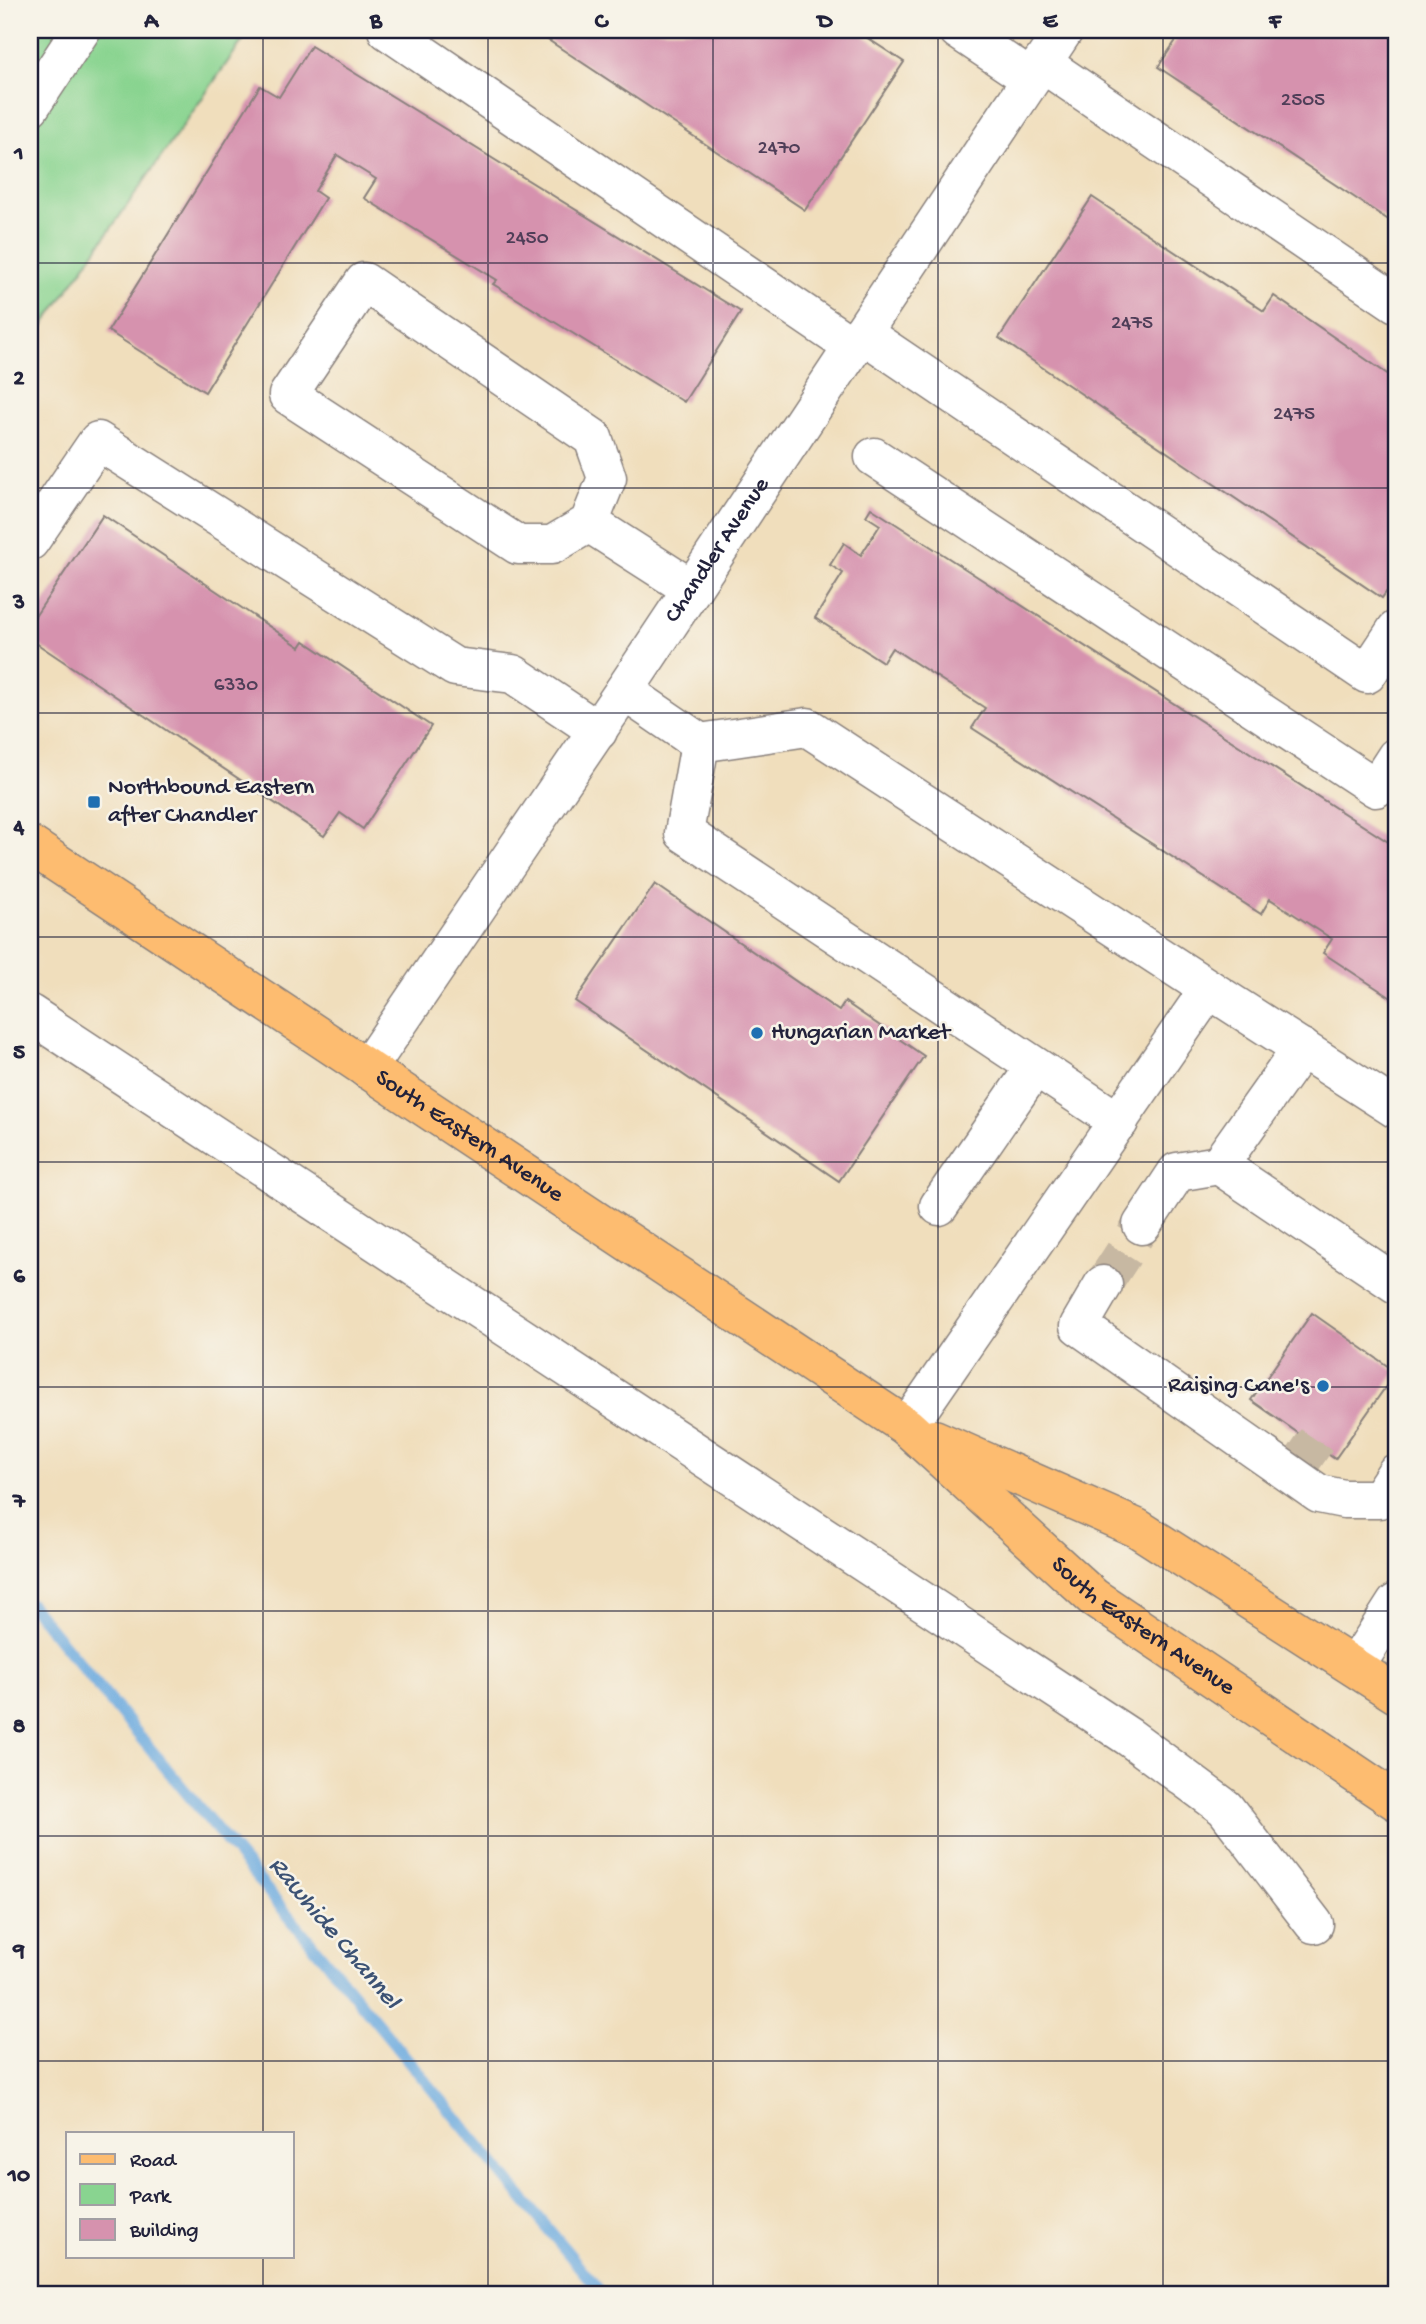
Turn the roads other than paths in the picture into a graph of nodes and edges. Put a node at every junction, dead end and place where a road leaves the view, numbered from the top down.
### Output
1 (81, 30) edge
2 (387, 30) edge
3 (958, 30) edge
4 (1064, 30) edge
5 (1037, 71) junction
6 (30, 107) edge
7 (1396, 303) edge
8 (858, 340) junction
9 (874, 457) dead end
10 (589, 523) junction
11 (30, 541) edge
12 (692, 589) junction
13 (1396, 630) edge
14 (624, 691) junction
15 (598, 730) junction
16 (700, 743) junction
17 (1396, 757) edge
18 (30, 845) edge
19 (1209, 989) junction
20 (30, 1014) edge
21 (1302, 1048) junction
22 (1035, 1067) junction
23 (367, 1069) junction
24 (1396, 1109) edge
25 (1119, 1122) junction
26 (1219, 1165) junction
27 (939, 1206) dead end
28 (1142, 1225) tunnel mouth
29 (1396, 1284) edge
30 (1103, 1285) tunnel mouth
31 (1142, 1369) junction
32 (907, 1427) junction
33 (1290, 1445) tunnel mouth
34 (1322, 1467) tunnel mouth
35 (1396, 1473) edge
36 (1344, 1499) junction
37 (1396, 1603) edge
38 (1355, 1667) junction
39 (1396, 1694) edge
40 (1396, 1801) edge
41 (1314, 1924) dead end

1 - 6 street
2 - 8 street
3 - 5 street
4 - 5 street, Chandler Avenue
5 - 7 street
5 - 8 street, Chandler Avenue
8 - 12 street, Chandler Avenue
8 - 13 street
9 - 17 street
10 - 10 street
10 - 12 street
11 - 15 street
12 - 14 street, Chandler Avenue
14 - 15 street, Chandler Avenue
14 - 16 street
15 - 23 street, Chandler Avenue
16 - 19 street
16 - 22 street
18 - 23 main road, South Eastern Avenue
19 - 21 street
19 - 25 street
20 - 41 street
21 - 24 street
21 - 26 street
22 - 25 street
22 - 27 street
23 - 32 main road, South Eastern Avenue
25 - 32 street
26 - 28 street
26 - 29 street
30 - 31 street
31 - 33 street
31 - 36 street
32 - 38 main road, South Eastern Avenue
32 - 40 main road, South Eastern Avenue
34 - 36 street
35 - 36 street
37 - 38 street
38 - 39 main road, South Eastern Avenue

